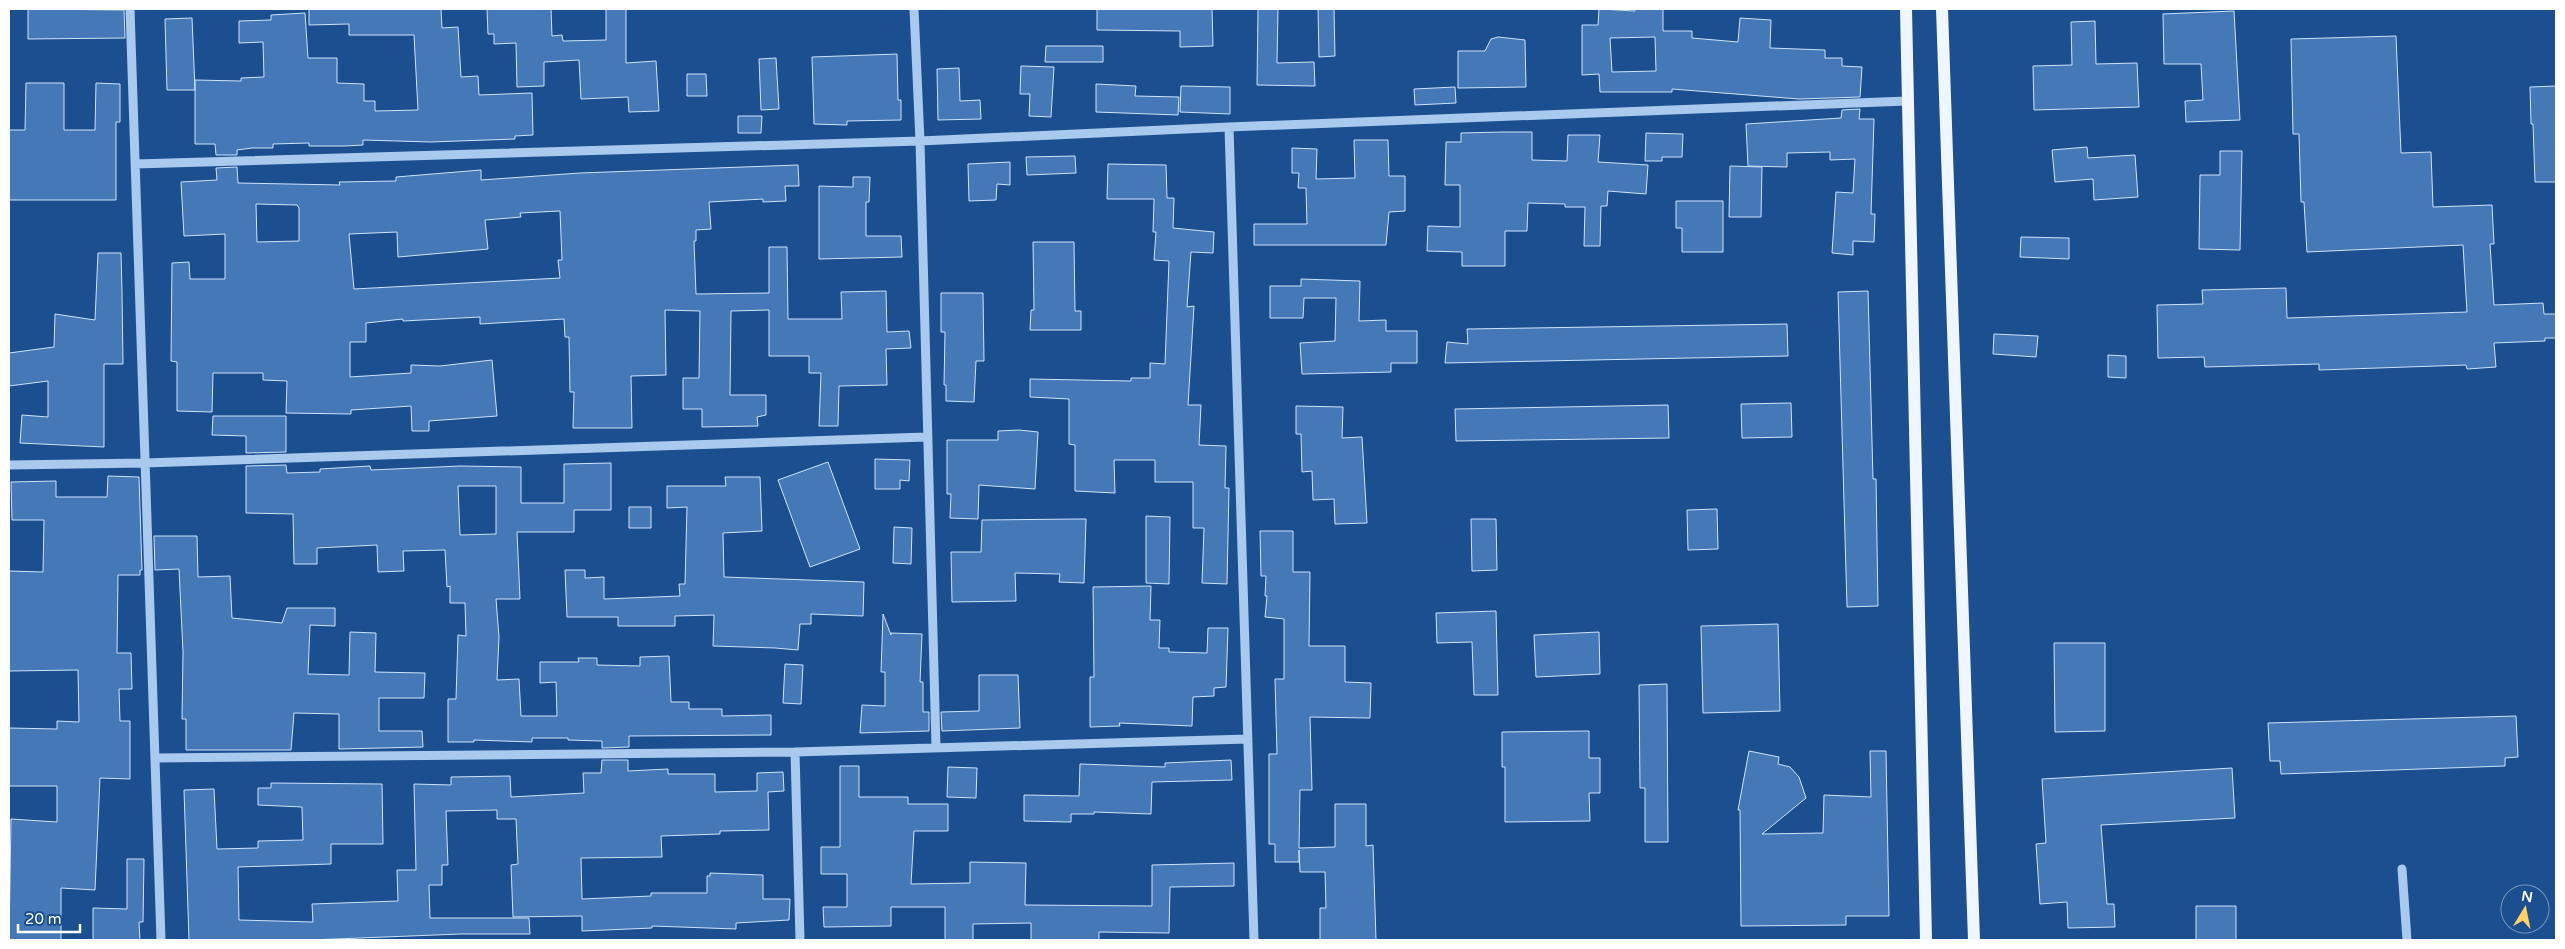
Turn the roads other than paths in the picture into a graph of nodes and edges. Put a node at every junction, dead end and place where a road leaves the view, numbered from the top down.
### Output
1 (130, 9) edge
2 (914, 9) edge
3 (1906, 9) edge
4 (1942, 9) edge
5 (1907, 101) junction
6 (1229, 127) junction
7 (920, 141) junction
8 (135, 164) junction
9 (926, 437) junction
10 (145, 463) junction
11 (9, 465) edge
12 (1248, 739) junction
13 (936, 747) junction
14 (795, 752) junction
15 (155, 758) junction
16 (2402, 869) dead end
17 (161, 940) edge
18 (800, 940) edge
19 (1254, 940) edge
20 (1926, 940) edge
21 (1974, 940) edge
22 (2407, 940) edge

1 - 8 street
2 - 7 street
3 - 5 main road
4 - 21 main road
5 - 6 street
5 - 20 main road
6 - 7 street
6 - 12 street
7 - 8 street
7 - 9 street
8 - 10 street
9 - 10 street
9 - 13 street
10 - 11 street
10 - 15 street
12 - 13 street
12 - 19 street
13 - 14 street
14 - 15 street
14 - 18 street
15 - 17 street
16 - 22 street

